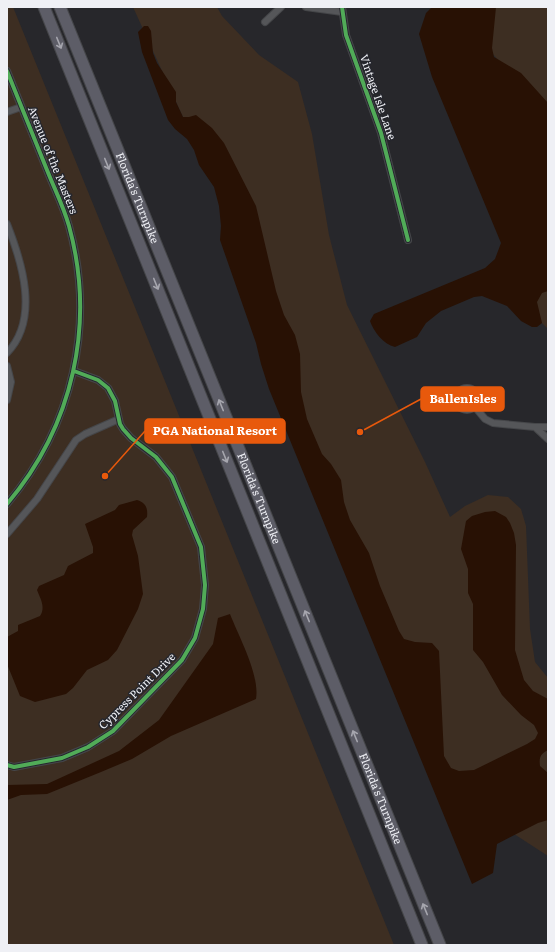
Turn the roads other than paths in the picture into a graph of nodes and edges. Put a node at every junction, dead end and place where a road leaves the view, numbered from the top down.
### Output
1 (44, 7) edge
2 (60, 7) edge
3 (281, 7) edge
4 (306, 7) edge
5 (342, 9) edge
6 (265, 22) dead end
7 (7, 71) edge
8 (21, 107) junction
9 (7, 112) edge
10 (7, 224) edge
11 (408, 240) dead end
12 (7, 353) edge
13 (7, 366) edge
14 (74, 372) junction
15 (7, 400) edge
16 (475, 407) dead end
17 (120, 419) junction
18 (535, 427) junction
19 (548, 427) edge
20 (548, 439) edge
21 (7, 504) edge
22 (7, 534) edge
23 (7, 765) edge
24 (422, 945) edge
25 (440, 945) edge

1 -> 24 highway, Florida's Turnpike
25 -> 2 highway, Florida's Turnpike
3 - 6 street
4 - 5 street
5 - 11 street, Vintage Isle Lane
7 - 8 street, Avenue of the Masters
8 - 9 street
8 - 14 street, Avenue of the Masters
10 - 12 street
13 - 15 street
14 - 17 street, Cypress Point Drive
14 - 21 street, Avenue of the Masters
16 - 18 street
17 - 22 street
17 - 23 street, Cypress Point Drive
18 - 19 street
18 - 20 street

